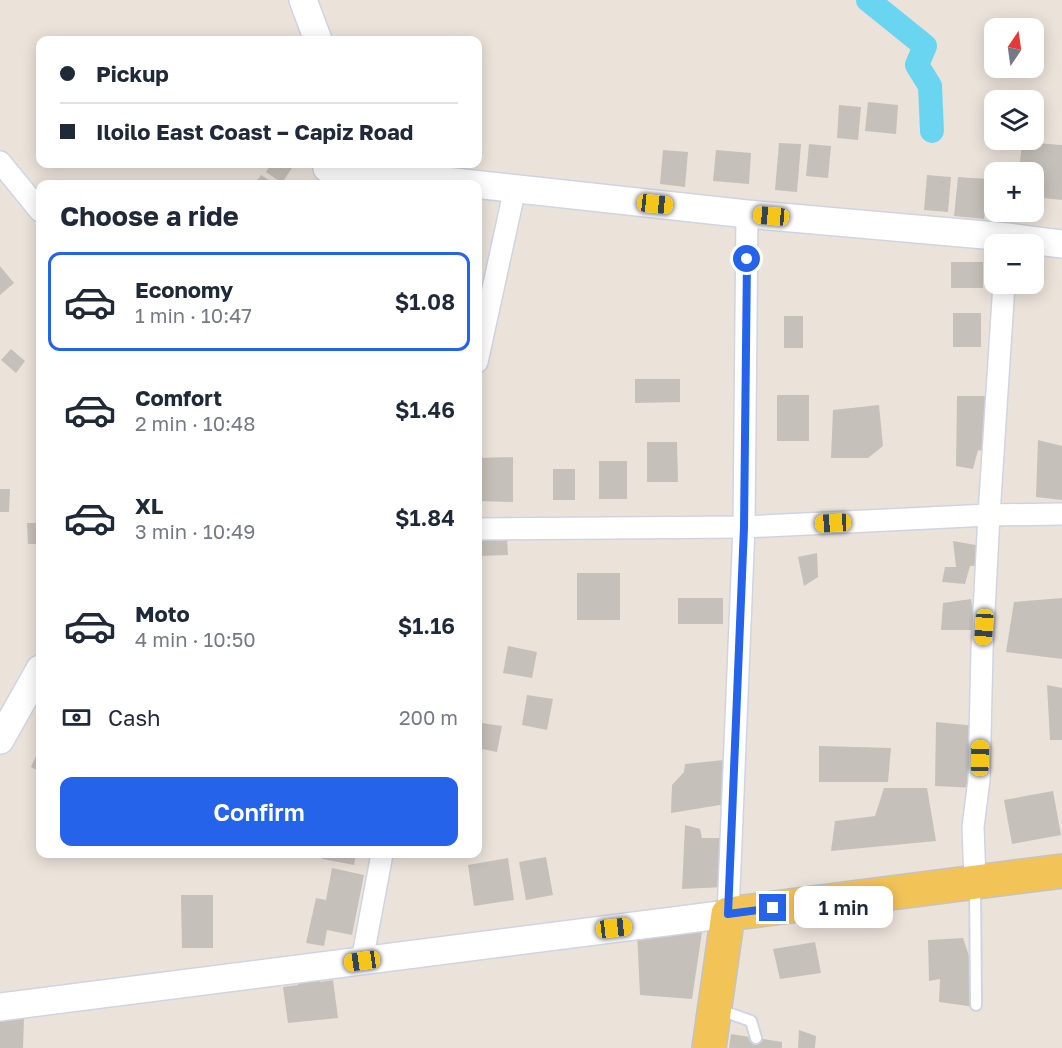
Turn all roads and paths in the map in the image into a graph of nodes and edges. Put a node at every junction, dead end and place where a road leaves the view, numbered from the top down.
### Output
1 (303, 0) edge
2 (316, 36) edge
3 (0, 162) edge
4 (323, 172) edge
5 (419, 180) edge
6 (482, 185) edge
7 (515, 188) junction
8 (36, 206) edge
9 (747, 214) junction
10 (984, 239) edge
11 (1044, 243) edge
12 (1062, 244) edge
13 (1003, 294) edge
14 (482, 339) edge
15 (1062, 514) edge
16 (989, 515) junction
17 (744, 527) junction
18 (482, 528) edge
19 (36, 676) edge
20 (0, 740) edge
21 (381, 858) edge
22 (1062, 871) edge
23 (975, 882) junction
24 (728, 914) junction
25 (362, 961) junction
26 (976, 1005) dead end
27 (0, 1007) edge
28 (714, 1009) junction
29 (756, 1038) dead end
30 (709, 1048) edge

1 - 2 street
3 - 8 street
4 - 5 street
6 - 7 street
7 - 9 street
7 - 14 street
9 - 10 street
9 - 17 street
11 - 12 street
13 - 16 street
15 - 16 street
16 - 17 street
16 - 23 street
17 - 18 street
17 - 24 street
19 - 20 street
21 - 25 street
22 - 23 main road
23 - 24 main road
23 - 26 lane
24 - 25 street
24 - 28 main road
25 - 27 street
28 - 29 lane
28 - 30 main road

